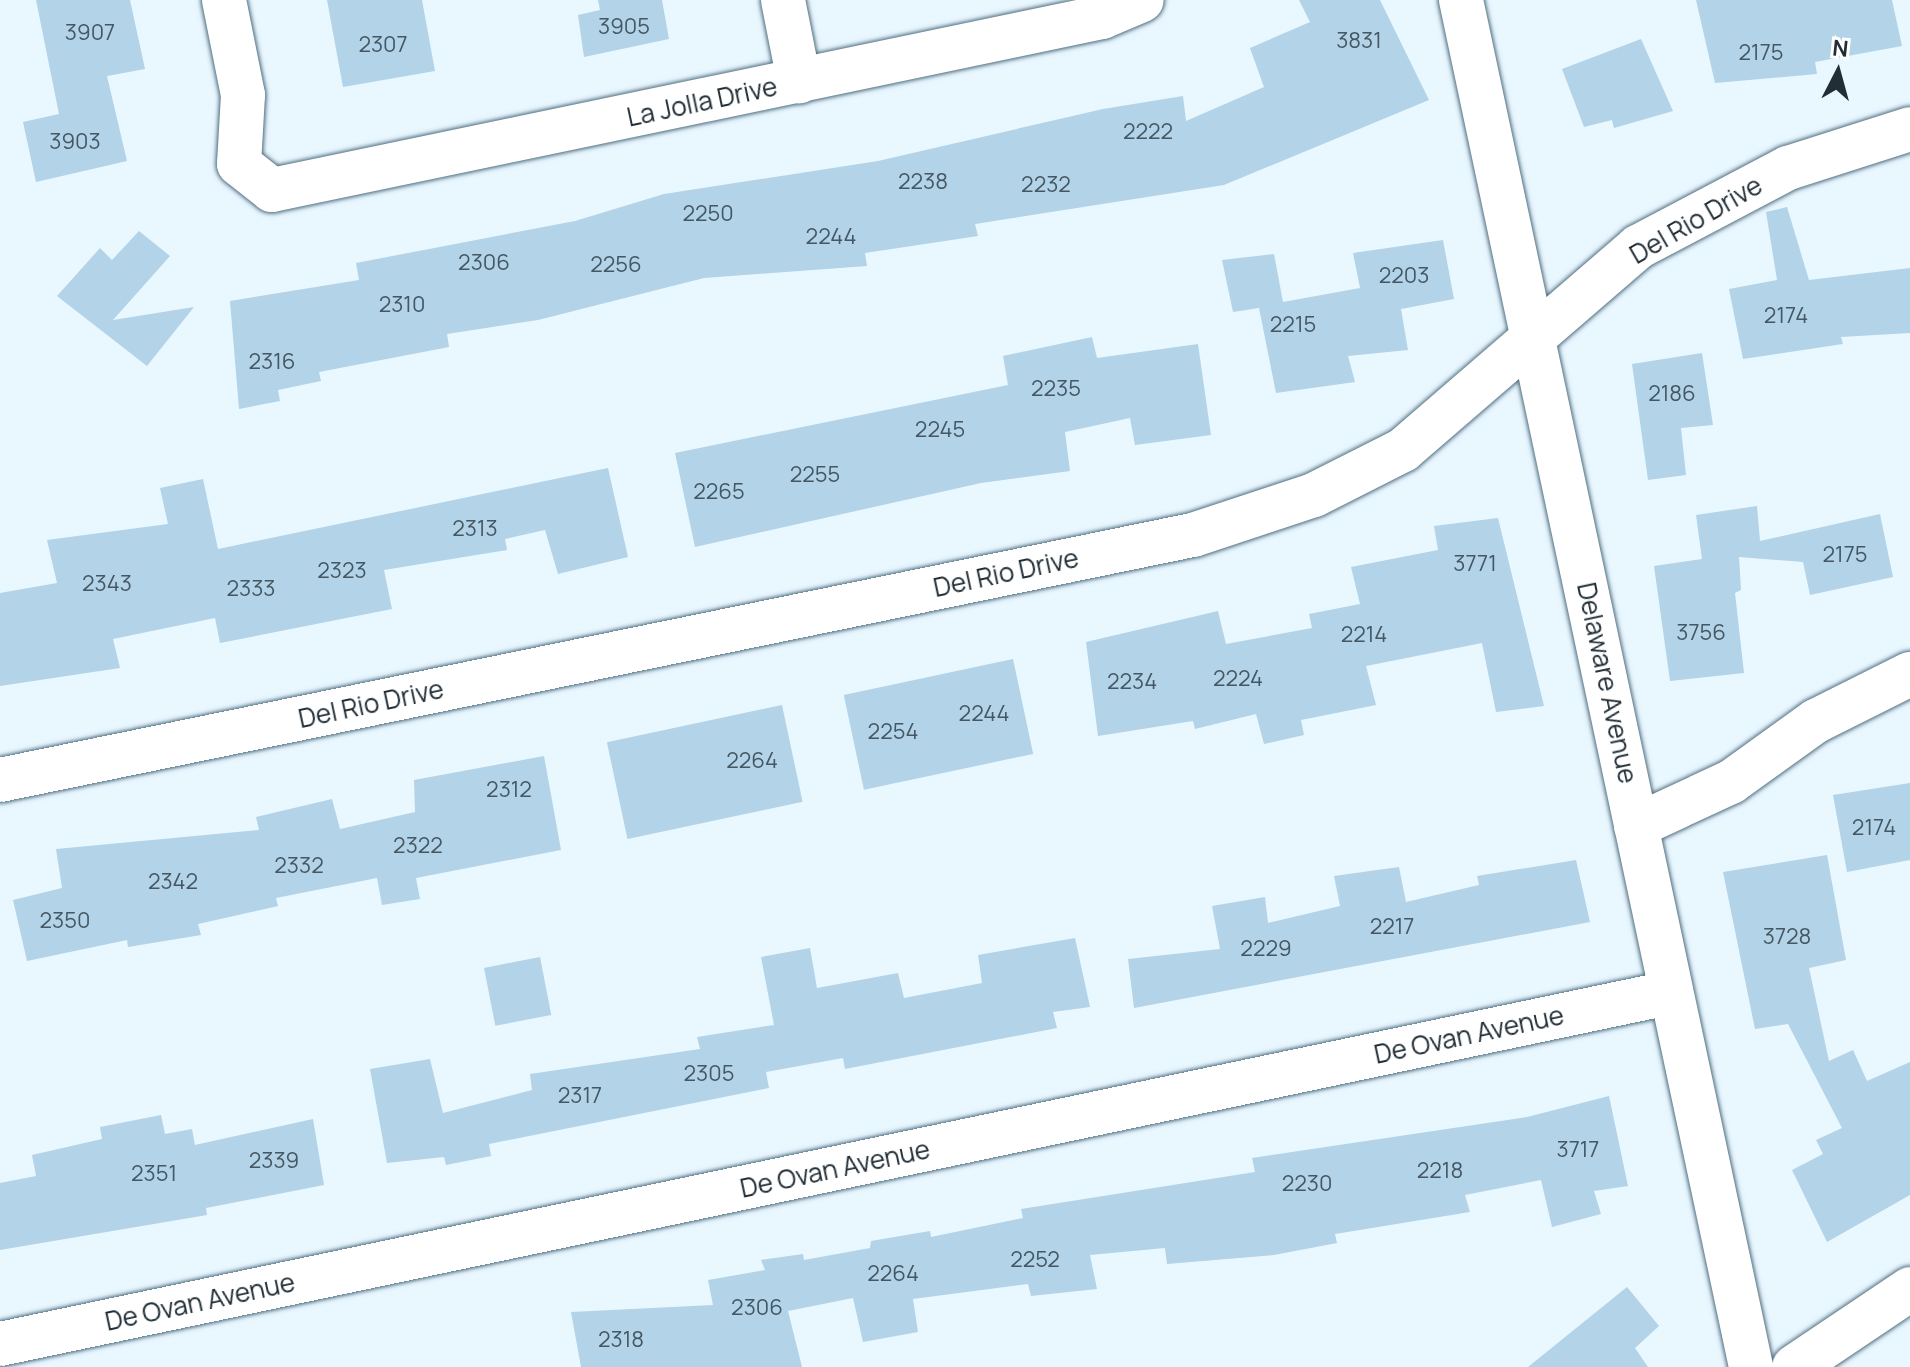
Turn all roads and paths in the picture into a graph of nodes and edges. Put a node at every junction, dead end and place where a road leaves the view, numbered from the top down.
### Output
1 (224, 0) edge
2 (783, 0) edge
3 (1142, 0) edge
4 (1461, 0) edge
5 (799, 81) junction
6 (1910, 129) edge
7 (1537, 337) junction
8 (1910, 674) edge
9 (0, 780) edge
10 (1636, 826) junction
11 (1669, 993) junction
12 (1910, 1289) edge
13 (0, 1344) edge
14 (1751, 1367) edge
15 (1794, 1367) edge

1 - 5 street, La Jolla Drive
2 - 5 street
3 - 5 street, La Jolla Drive
4 - 7 street, Delaware Avenue
6 - 7 street, Del Rio Drive
7 - 9 street, Del Rio Drive
7 - 10 street, Delaware Avenue
8 - 10 street
10 - 11 street, Delaware Avenue
11 - 13 street, De Ovan Avenue
11 - 14 street, Delaware Avenue
12 - 15 street

